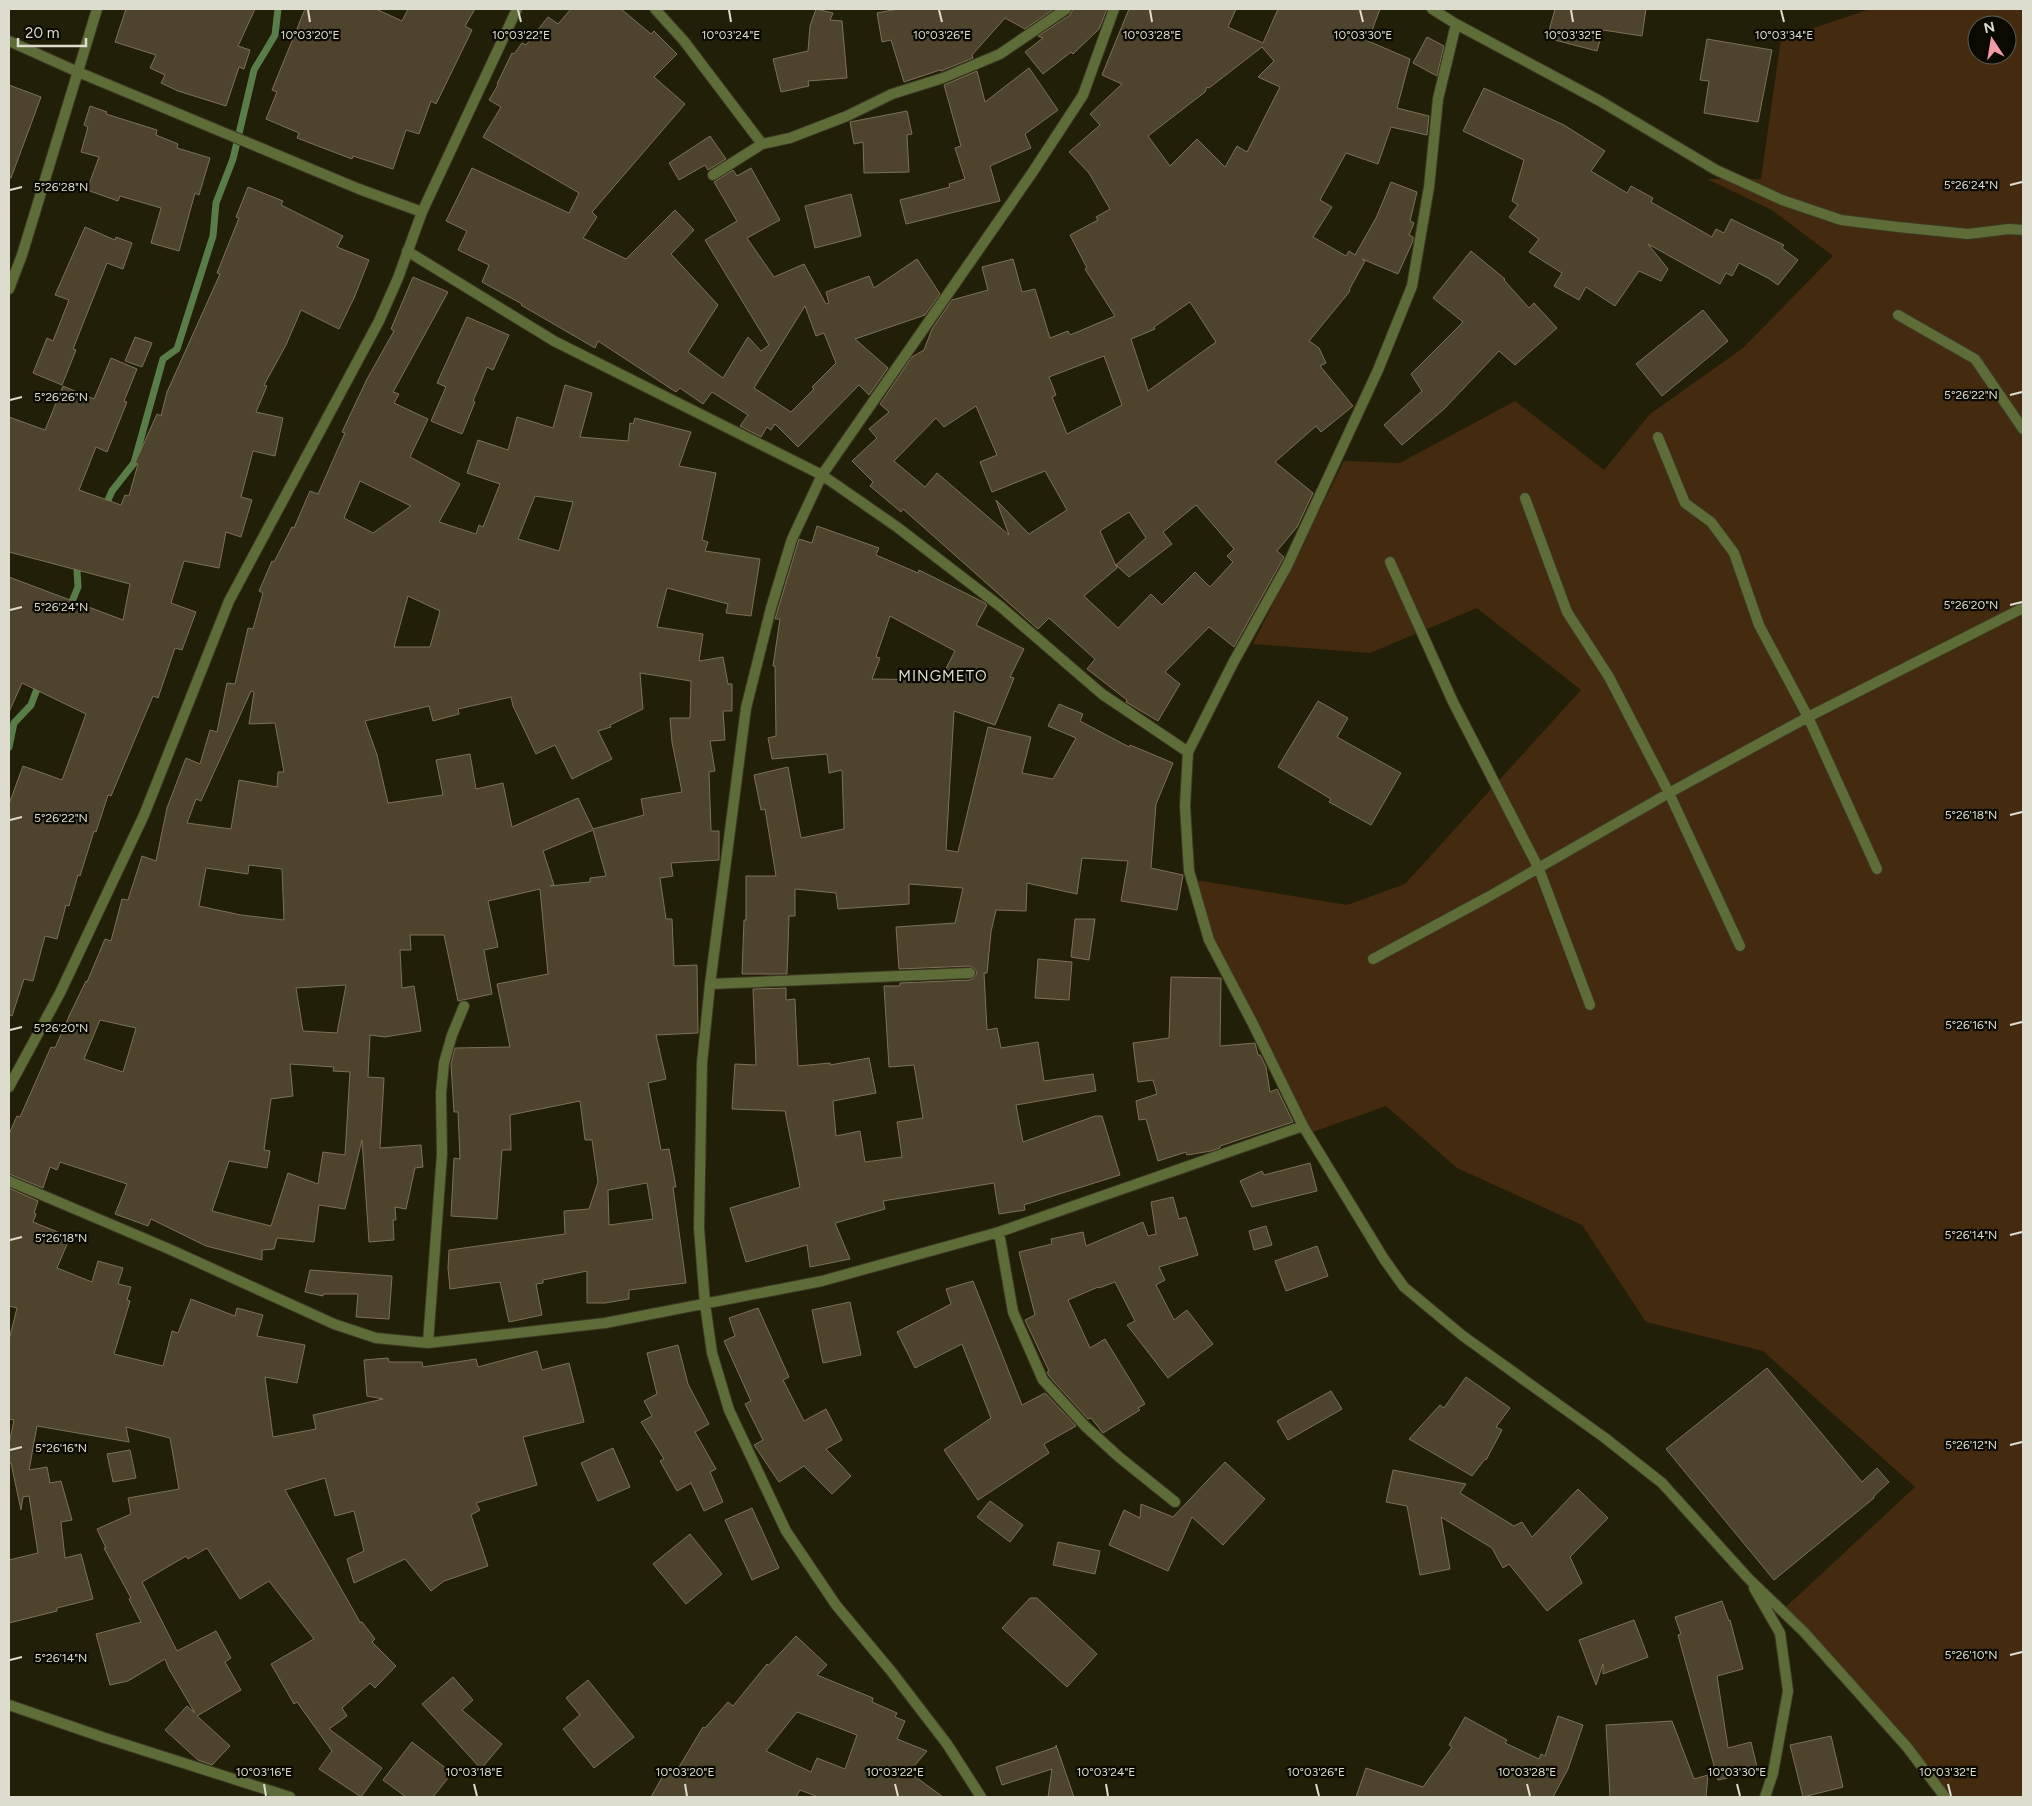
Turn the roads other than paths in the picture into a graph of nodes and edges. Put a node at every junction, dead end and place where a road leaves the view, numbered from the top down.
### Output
1 (97, 9) edge
2 (516, 9) edge
3 (655, 9) edge
4 (1066, 9) edge
5 (1114, 9) edge
6 (1432, 9) edge
7 (1456, 24) junction
8 (9, 41) edge
9 (78, 72) junction
10 (762, 144) junction
11 (713, 175) dead end
12 (422, 212) junction
13 (2023, 230) edge
14 (408, 252) junction
15 (9, 289) edge
16 (1898, 315) dead end
17 (2023, 429) edge
18 (1658, 437) dead end
19 (822, 474) junction
20 (1525, 498) dead end
21 (1390, 562) dead end
22 (2023, 608) edge
23 (1808, 717) junction
24 (1188, 752) junction
25 (1669, 793) junction
26 (1539, 869) junction
27 (1877, 869) dead end
28 (1740, 946) dead end
29 (1373, 959) dead end
30 (970, 973) dead end
31 (710, 984) junction
32 (1590, 1005) dead end
33 (464, 1006) dead end
34 (9, 1087) edge
35 (1303, 1126) junction
36 (9, 1181) edge
37 (999, 1232) junction
38 (705, 1304) junction
39 (428, 1343) junction
40 (1175, 1502) dead end
41 (1748, 1578) junction
42 (9, 1705) edge
43 (290, 1797) edge
44 (981, 1797) edge
45 (1765, 1797) edge
46 (1945, 1797) edge

1 - 9 street
2 - 12 street
3 - 10 street
4 - 10 street
5 - 19 street
6 - 7 street
7 - 13 street
7 - 24 street
8 - 9 street
9 - 12 street
9 - 15 street
10 - 11 street
12 - 14 street
14 - 19 street
14 - 34 street
16 - 17 street
18 - 23 street
19 - 24 street
19 - 31 street
20 - 25 street
21 - 26 street
22 - 23 street
23 - 25 street
23 - 27 street
24 - 35 street
25 - 26 street
25 - 28 street
26 - 29 street
26 - 32 street
30 - 31 street
31 - 38 street
33 - 39 street
35 - 37 street
35 - 41 street
36 - 39 street
37 - 38 street
37 - 40 street
38 - 39 street
38 - 44 street
41 - 45 street
41 - 46 street
42 - 43 street

